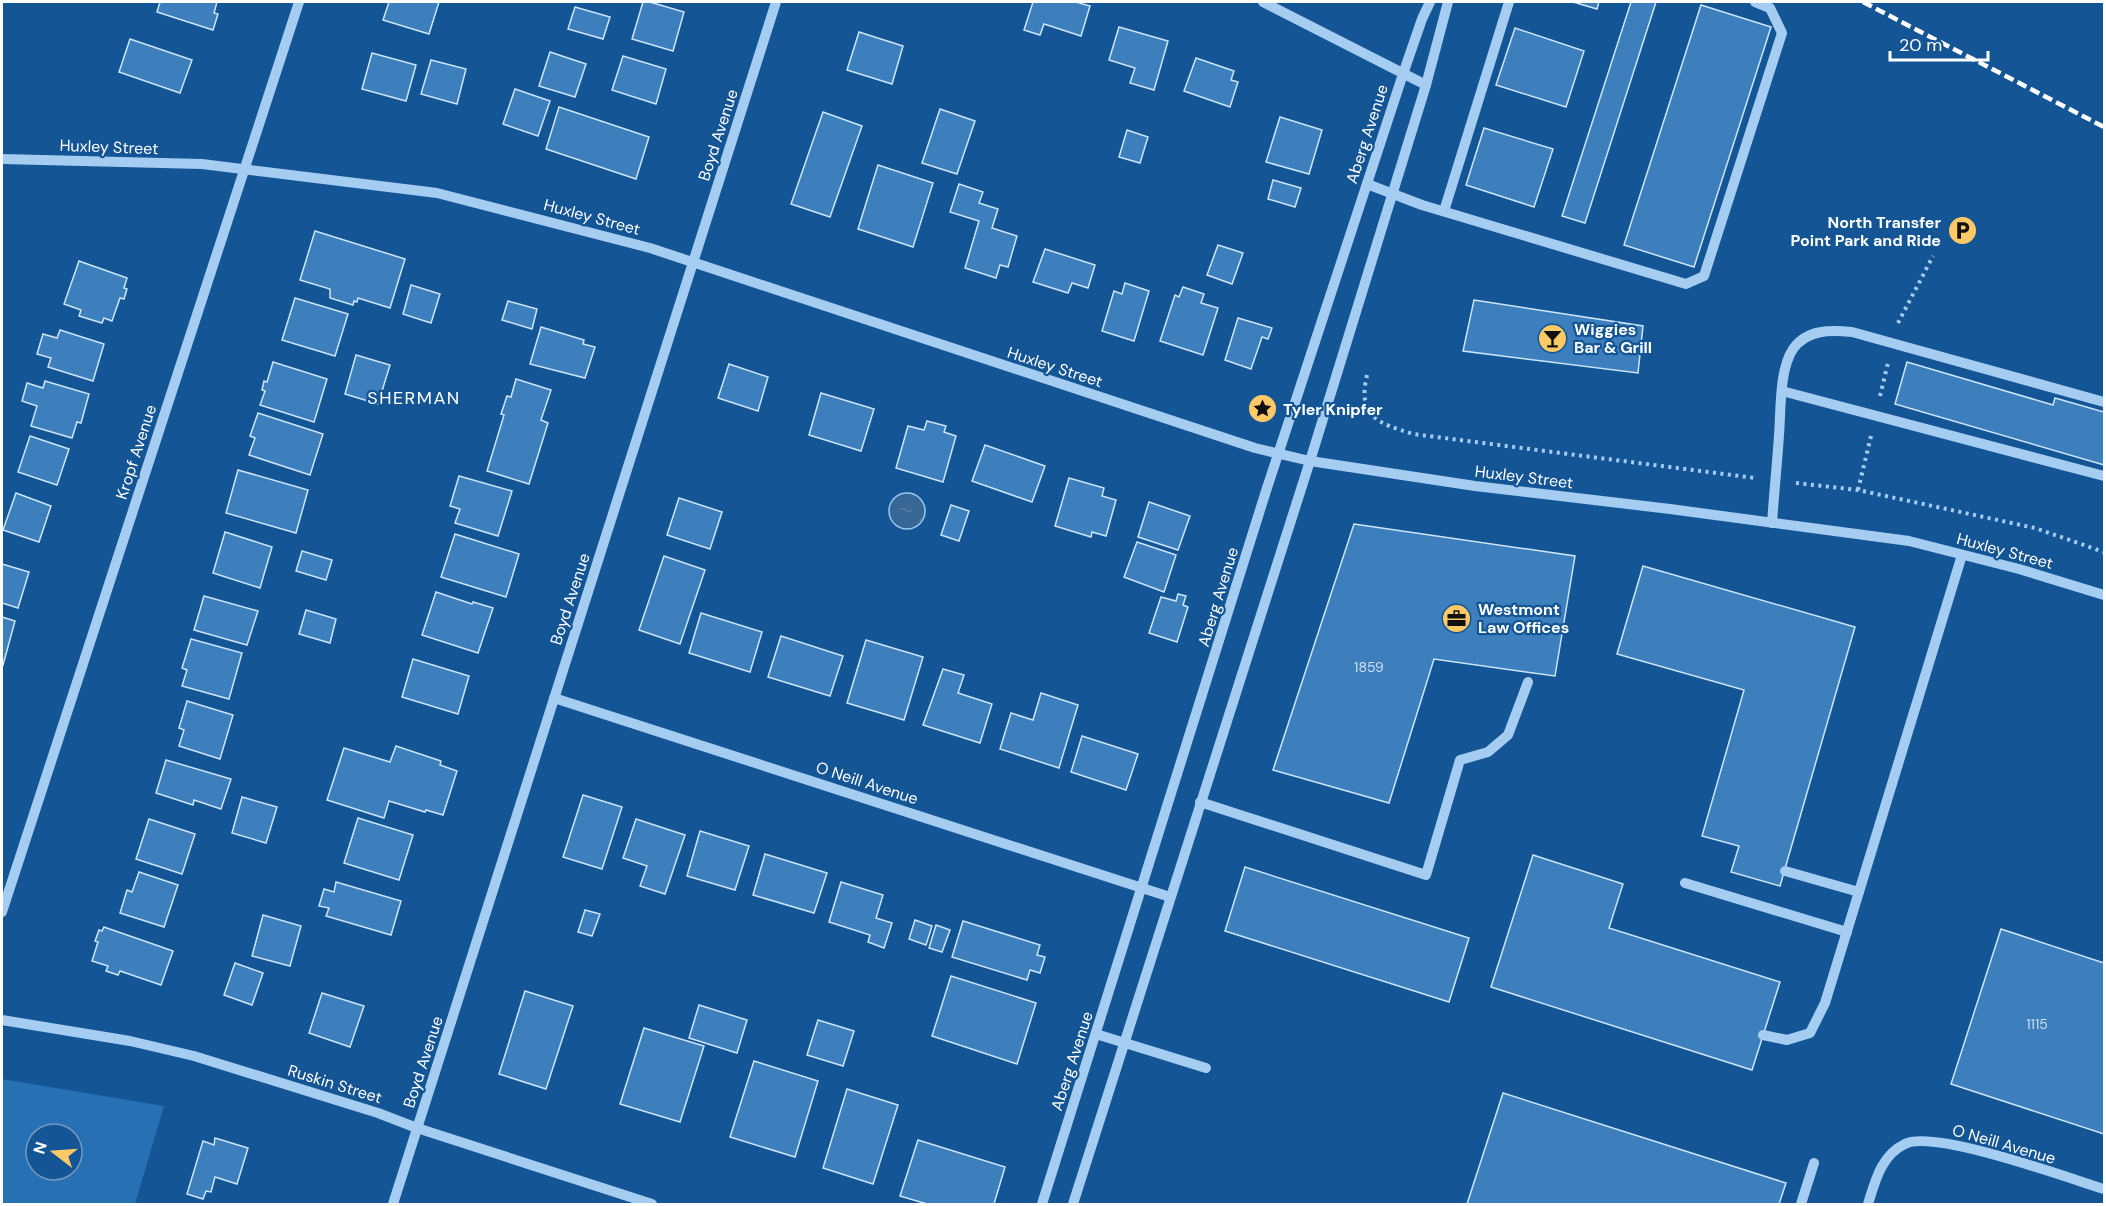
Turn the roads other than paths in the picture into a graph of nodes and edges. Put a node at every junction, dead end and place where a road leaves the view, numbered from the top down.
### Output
1 (299, 2) edge
2 (776, 2) edge
3 (1263, 2) edge
4 (1430, 2) edge
5 (1448, 2) edge
6 (1509, 2) edge
7 (1755, 2) edge
8 (1403, 74) junction
9 (1426, 85) junction
10 (2, 159) edge
11 (244, 168) junction
12 (1367, 184) junction
13 (1392, 194) junction
14 (1444, 211) junction
15 (693, 262) junction
16 (1782, 391) junction
17 (2104, 402) edge
18 (1278, 454) junction
19 (1310, 461) junction
20 (2104, 476) edge
21 (1772, 523) junction
22 (1962, 555) junction
23 (2104, 595) edge
24 (1528, 682) dead end
25 (555, 698) junction
26 (1200, 802) junction
27 (1785, 871) dead end
28 (1685, 883) dead end
29 (1142, 888) junction
30 (1859, 892) junction
31 (1170, 897) junction
32 (2, 912) edge
33 (1847, 932) junction
34 (2, 1020) edge
35 (1096, 1034) junction
36 (1762, 1035) dead end
37 (1125, 1042) junction
38 (1206, 1068) dead end
39 (417, 1128) junction
40 (1814, 1163) dead end
41 (2104, 1189) edge
42 (393, 1204) edge
43 (652, 1204) edge
44 (1042, 1204) edge
45 (1073, 1204) edge
46 (1801, 1204) edge
47 (1868, 1204) edge

1 - 11 street, Kropf Avenue
2 - 15 street, Boyd Avenue
3 - 8 street
4 - 8 street, Aberg Avenue
5 - 9 street
6 - 14 street
7 - 14 street
8 - 9 street
8 - 12 street, Aberg Avenue
9 - 13 street
10 - 11 street, Huxley Street
11 - 15 street, Huxley Street
11 - 32 street, Kropf Avenue
12 - 13 street
12 - 18 street, Aberg Avenue
13 - 14 street
13 - 19 street
15 - 18 street, Huxley Street
15 - 25 street, Boyd Avenue
16 - 17 street
16 - 20 street
16 - 21 street
18 - 19 street, Huxley Street
18 - 29 street, Aberg Avenue
19 - 21 street, Huxley Street
19 - 26 street
21 - 22 street, Huxley Street
22 - 23 street, Huxley Street
22 - 30 street
24 - 26 street
25 - 29 street, O Neill Avenue
25 - 39 street, Boyd Avenue
26 - 31 street
27 - 30 street
28 - 33 street
29 - 31 street, O Neill Avenue
29 - 35 street, Aberg Avenue
30 - 33 street
31 - 37 street
33 - 36 street
34 - 39 street, Ruskin Street
35 - 37 street
35 - 44 street, Aberg Avenue
37 - 38 street
37 - 45 street
39 - 42 street, Boyd Avenue
39 - 43 street, Ruskin Street
40 - 46 street
41 - 47 street, O Neill Avenue

